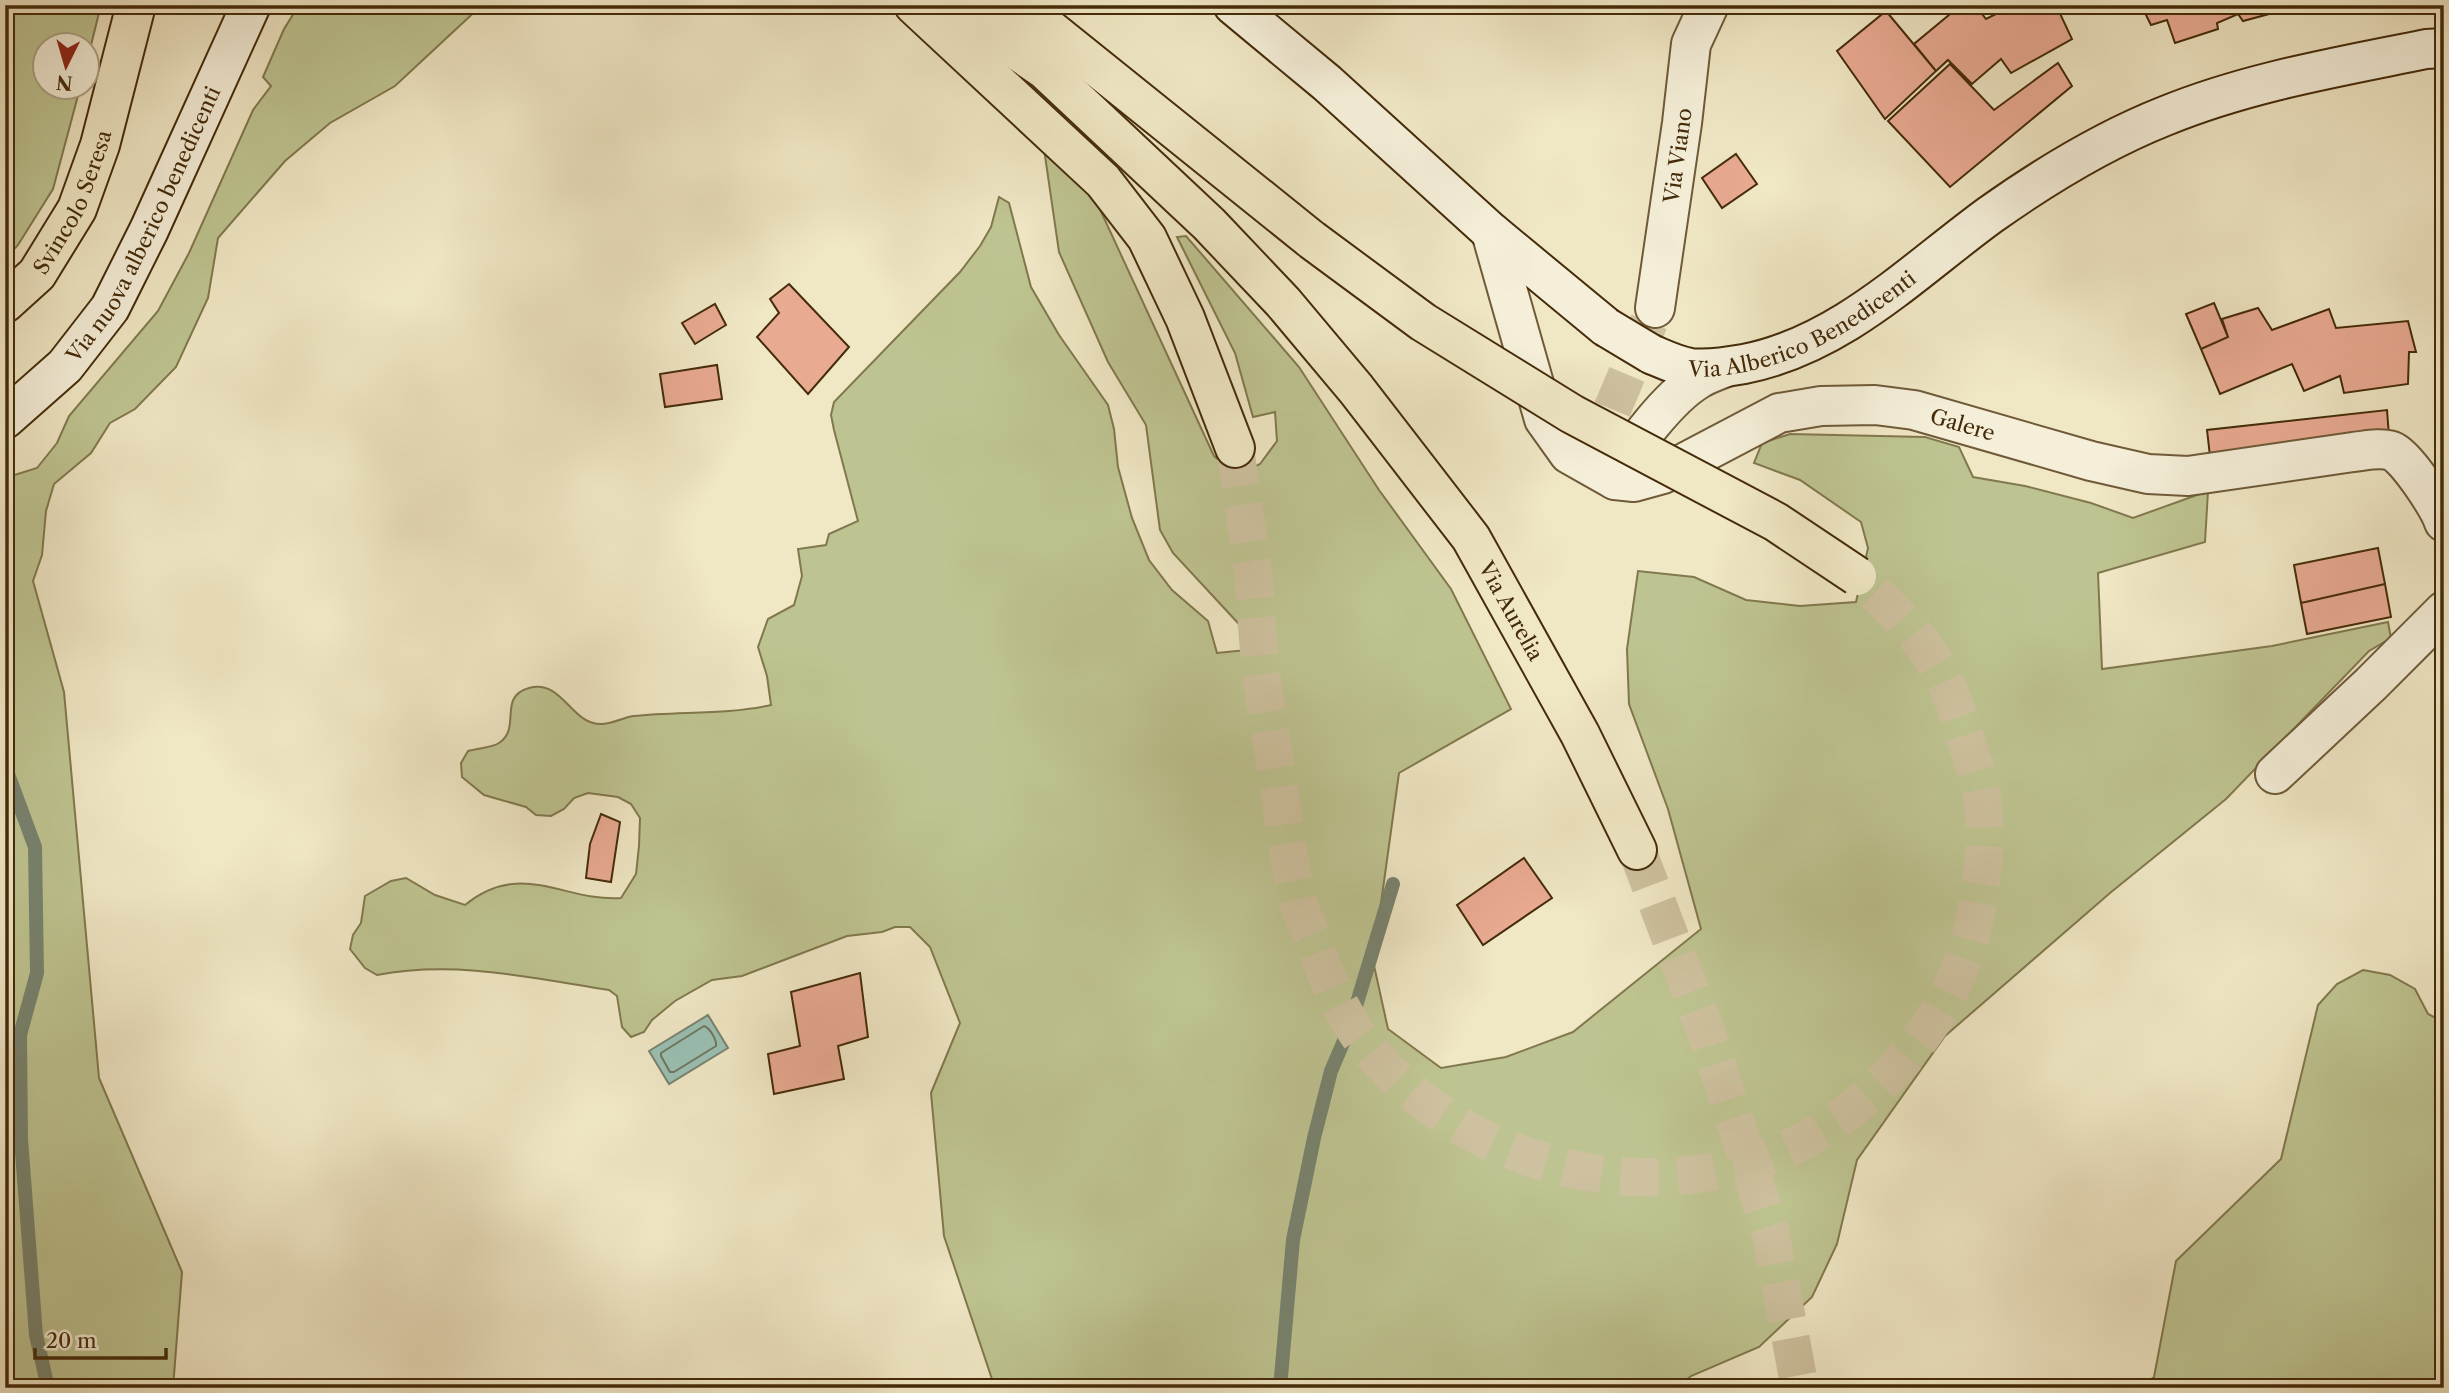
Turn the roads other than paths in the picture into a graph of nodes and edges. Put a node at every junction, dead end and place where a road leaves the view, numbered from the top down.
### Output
1 (136, 5) edge
2 (251, 5) edge
3 (914, 5) edge
4 (952, 5) edge
5 (1013, 5) edge
6 (1233, 5) edge
7 (1709, 5) edge
8 (2444, 48) edge
9 (1491, 232) junction
10 (5, 303) edge
11 (1655, 307) tunnel mouth
12 (1724, 368) junction
13 (5, 419) edge
14 (1235, 448) tunnel mouth
15 (1615, 480) junction
16 (2444, 522) edge
17 (1857, 576) tunnel mouth
18 (2444, 611) edge
19 (2275, 774) dead end
20 (1637, 850) tunnel mouth

1 - 10 main road, Svincolo Seresa
2 - 13 street, Via nuova alberico benedicenti
3 - 14 main road
4 - 20 main road, Via Aurelia
5 - 17 main road, bridge
6 - 9 street, Via Alberico Benedicenti
7 - 11 street, Via Viano
8 - 12 street, Via Alberico Benedicenti
9 - 12 street, Via Alberico Benedicenti, bridge
9 - 15 street
12 - 15 street
15 - 16 street, Galere
18 - 19 street

